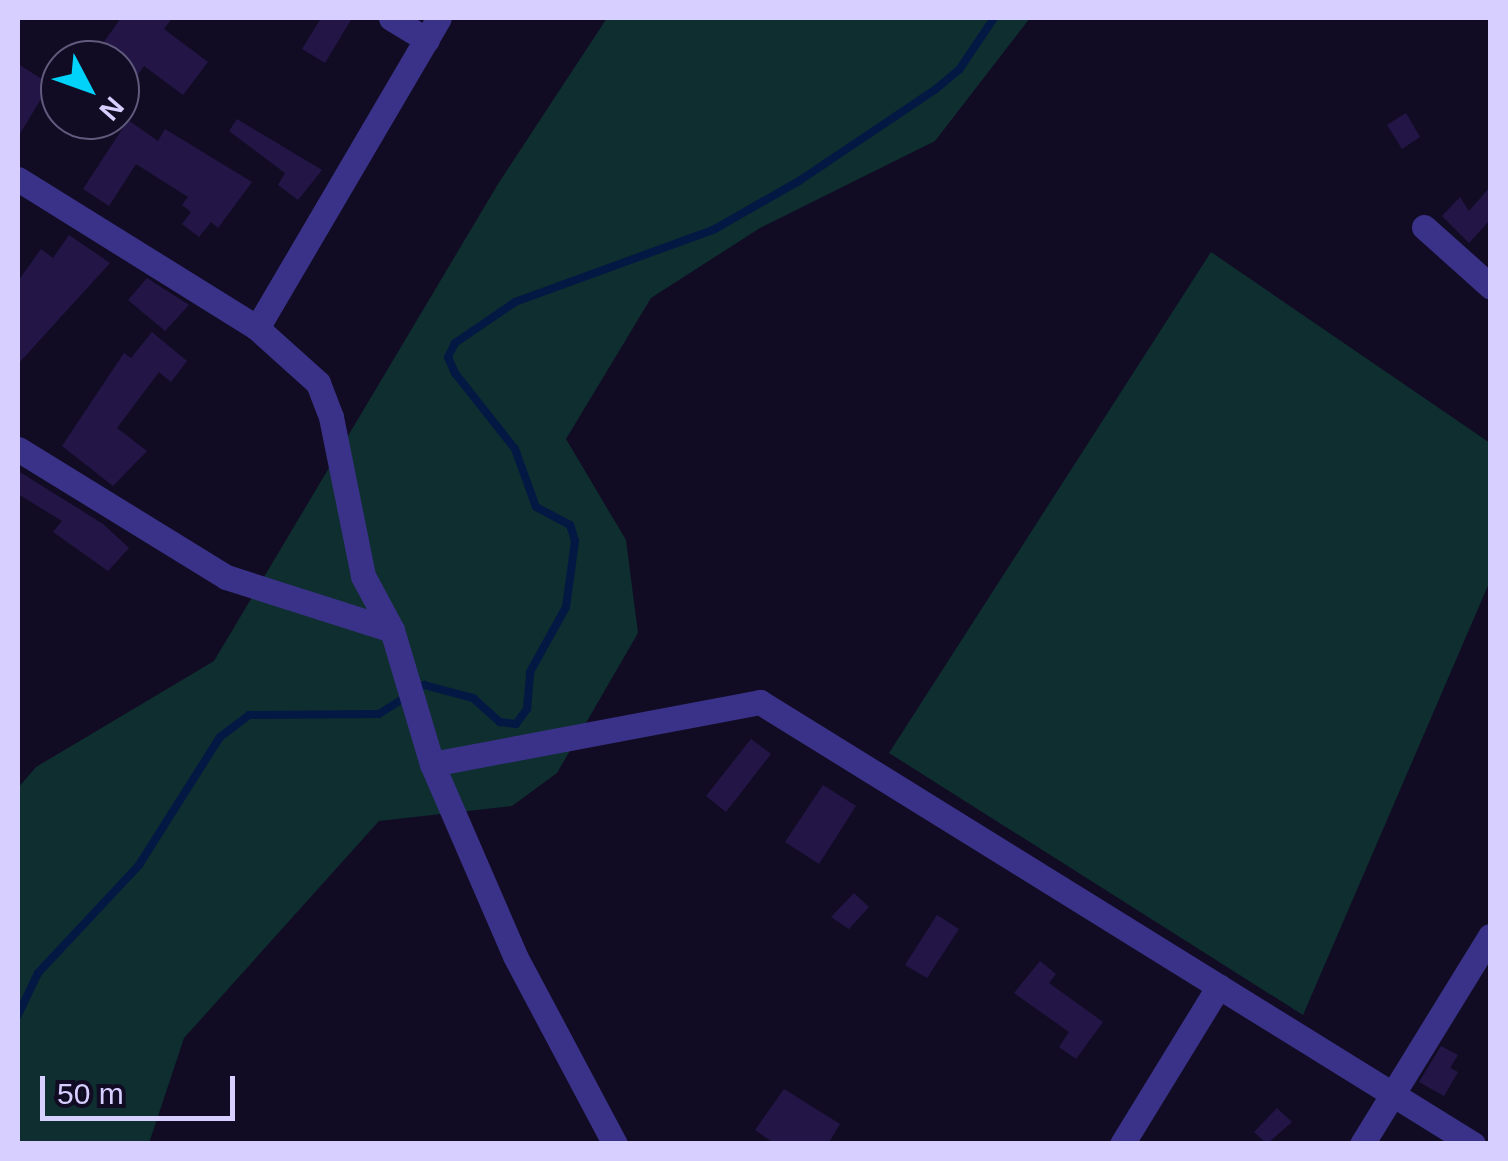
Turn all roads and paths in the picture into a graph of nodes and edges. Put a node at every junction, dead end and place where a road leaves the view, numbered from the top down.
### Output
1 (391, 18) edge
2 (433, 29) edge
3 (18, 178) edge
4 (1424, 226) dead end
5 (1490, 286) edge
6 (257, 328) junction
7 (18, 448) edge
8 (392, 630) junction
9 (432, 764) junction
10 (1490, 936) edge
11 (1219, 986) junction
12 (1393, 1094) junction
13 (614, 1144) edge
14 (1122, 1144) edge
15 (1362, 1144) edge
16 (1473, 1144) edge

1 - 2 street
2 - 6 street
3 - 6 street
4 - 5 street
6 - 8 street
7 - 8 street
8 - 9 street
9 - 11 street
9 - 13 street
10 - 12 street
11 - 12 street
11 - 14 street
12 - 15 street
12 - 16 street

